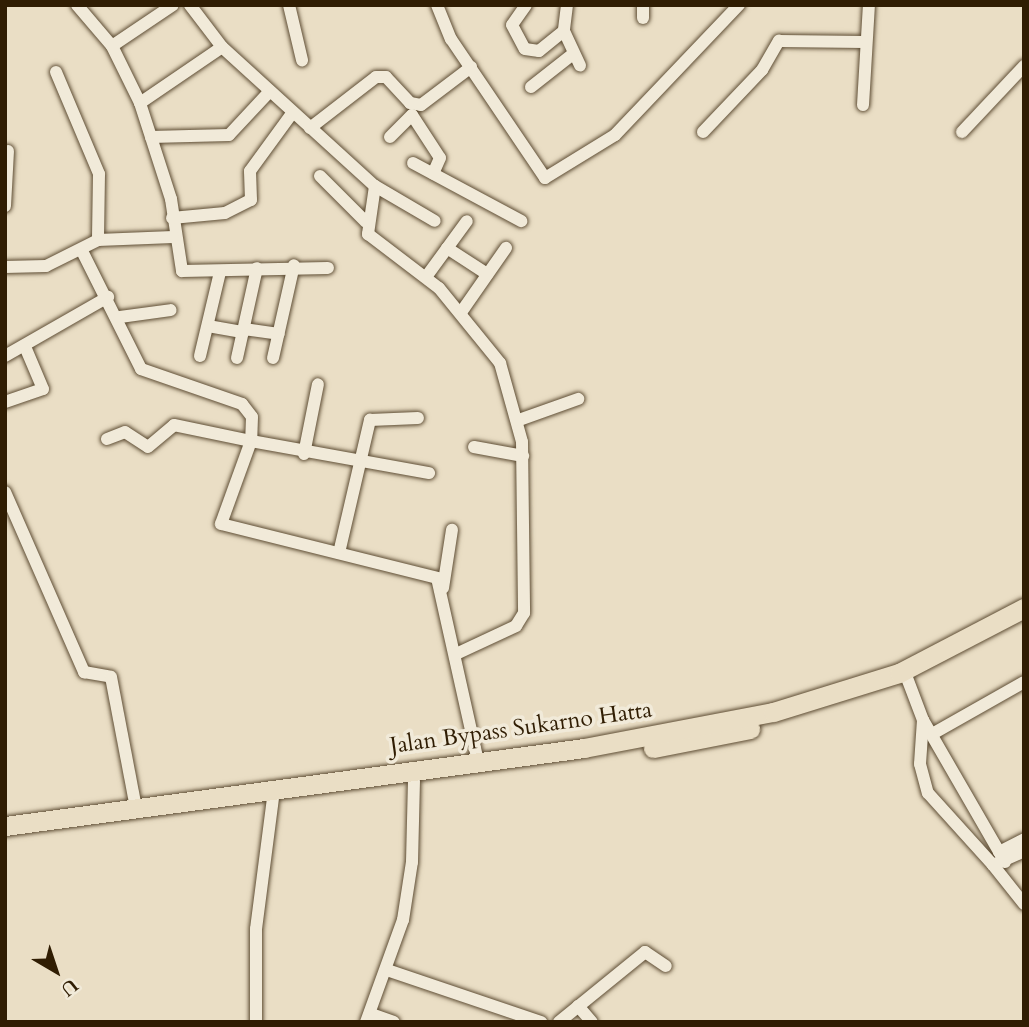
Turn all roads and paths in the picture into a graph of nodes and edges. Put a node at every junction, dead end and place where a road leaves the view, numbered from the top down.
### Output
1 (78, 5) edge
2 (173, 5) edge
3 (190, 5) edge
4 (289, 5) edge
5 (437, 5) edge
6 (526, 5) edge
7 (567, 5) edge
8 (738, 5) edge
9 (869, 5) edge
10 (564, 32) junction
11 (864, 43) junction
12 (112, 46) junction
13 (222, 47) junction
14 (302, 60) dead end
15 (1024, 66) edge
16 (471, 67) junction
17 (56, 72) dead end
18 (531, 87) dead end
19 (270, 91) junction
20 (140, 103) junction
21 (863, 105) dead end
22 (412, 110) junction
23 (293, 112) junction
24 (310, 128) junction
25 (703, 132) dead end
26 (962, 132) dead end
27 (151, 137) junction
28 (390, 137) dead end
29 (8, 151) dead end
30 (413, 163) dead end
31 (433, 174) junction
32 (320, 176) dead end
33 (375, 186) junction
34 (5, 206) edge
35 (172, 218) junction
36 (435, 221) dead end
37 (521, 221) dead end
38 (366, 222) junction
39 (467, 222) dead end
40 (173, 237) junction
41 (98, 240) junction
42 (447, 248) junction
43 (506, 248) dead end
44 (82, 251) junction
45 (294, 265) junction
46 (5, 267) edge
47 (257, 268) junction
48 (328, 268) dead end
49 (220, 272) junction
50 (487, 274) junction
51 (426, 277) junction
52 (108, 297) junction
53 (171, 310) dead end
54 (462, 311) junction
55 (120, 317) junction
56 (208, 326) junction
57 (243, 330) junction
58 (279, 334) junction
59 (26, 349) junction
60 (5, 356) edge
61 (201, 356) dead end
62 (237, 358) dead end
63 (273, 358) dead end
64 (318, 384) dead end
65 (578, 399) dead end
66 (5, 401) edge
67 (418, 418) dead end
68 (519, 420) junction
69 (107, 439) dead end
70 (251, 441) junction
71 (474, 447) dead end
72 (304, 454) junction
73 (523, 456) junction
74 (364, 464) junction
75 (429, 473) dead end
76 (5, 492) edge
77 (452, 530) dead end
78 (340, 552) junction
79 (443, 588) junction
80 (1024, 608) edge
81 (1024, 622) edge
82 (458, 653) junction
83 (906, 676) junction
84 (1024, 682) edge
85 (923, 720) junction
86 (934, 733) junction
87 (478, 761) junction
88 (414, 781) junction
89 (273, 798) junction
90 (135, 803) junction
91 (5, 826) edge
92 (5, 838) edge
93 (1024, 839) edge
94 (1024, 851) edge
95 (999, 859) junction
96 (1024, 904) edge
97 (666, 966) dead end
98 (387, 970) junction
99 (578, 1006) junction
100 (369, 1018) edge
101 (256, 1022) edge
102 (394, 1022) edge
103 (541, 1022) edge
104 (559, 1022) edge
105 (592, 1022) edge

1 - 12 street
2 - 12 street
3 - 13 street
4 - 14 street
5 - 16 street
6 - 10 street
7 - 10 street
8 - 16 street
9 - 11 street
10 - 18 street
11 - 21 street
11 - 25 street
12 - 20 street
13 - 19 street
13 - 20 street
15 - 26 street
16 - 22 street
17 - 41 street
19 - 23 street
19 - 27 street
20 - 27 street
22 - 24 street
22 - 28 street
22 - 31 street
23 - 24 street
23 - 35 street
24 - 33 street
27 - 35 street
29 - 34 street
30 - 31 street
31 - 37 street
32 - 38 street
33 - 36 street
33 - 38 street
35 - 40 street
38 - 51 street
39 - 42 street
40 - 41 street
40 - 49 street
41 - 44 street
42 - 50 street
42 - 51 street
43 - 50 street
44 - 46 street
44 - 52 street
45 - 47 street
45 - 48 street
45 - 58 street
47 - 49 street
47 - 57 street
49 - 56 street
50 - 54 street
51 - 54 street
52 - 55 street
52 - 59 street
53 - 55 street
54 - 68 street
55 - 70 street
56 - 57 street
56 - 61 street
57 - 58 street
57 - 62 street
58 - 63 street
59 - 60 street
59 - 66 street
64 - 72 street
65 - 68 street
67 - 74 street
68 - 73 street
69 - 70 street
70 - 72 street
70 - 78 street
71 - 73 street
72 - 74 street
73 - 82 street
74 - 75 street
74 - 78 street
76 - 90 street
77 - 79 street
78 - 79 street
79 - 82 street
80 - 83 highway, Jalan Bypass Sukarno Hatta
81 - 83 highway, Jalan Bypass Sukarno Hatta
82 - 87 street
83 - 85 street
83 - 87 highway, Jalan Bypass Sukarno Hatta
83 - 88 highway, Jalan Bypass Sukarno Hatta
84 - 86 street
85 - 86 street
85 - 95 street
86 - 95 street
87 - 90 highway, Jalan Bypass Sukarno Hatta
88 - 89 highway, Jalan Bypass Sukarno Hatta
88 - 98 street
89 - 92 highway, Jalan Bypass Sukarno Hatta
89 - 101 street
90 - 91 highway, Jalan Bypass Sukarno Hatta
93 - 95 street
94 - 95 street
95 - 96 street
97 - 99 street
98 - 100 street
98 - 103 street
99 - 104 street
99 - 105 street
100 - 102 street

